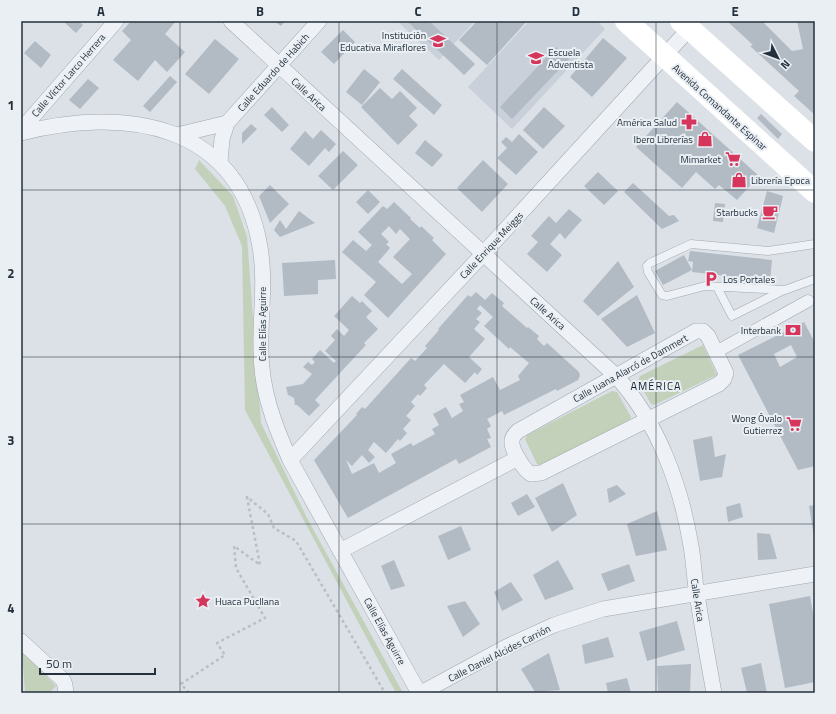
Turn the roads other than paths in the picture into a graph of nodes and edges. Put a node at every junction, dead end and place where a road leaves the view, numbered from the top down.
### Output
1 (116, 21) edge
2 (231, 21) edge
3 (319, 21) edge
4 (626, 21) edge
5 (685, 25) edge
6 (663, 56) junction
7 (279, 66) junction
8 (227, 123) junction
9 (21, 131) edge
10 (177, 135) junction
11 (815, 141) edge
12 (220, 162) junction
13 (815, 192) edge
14 (815, 244) edge
15 (483, 254) junction
16 (815, 279) edge
17 (717, 287) junction
18 (785, 290) junction
19 (805, 303) dead end
20 (716, 352) junction
21 (616, 376) junction
22 (647, 420) junction
23 (518, 458) junction
24 (290, 460) junction
25 (340, 551) junction
26 (815, 574) edge
27 (697, 594) junction
28 (21, 640) edge
29 (68, 692) edge
30 (420, 693) edge
31 (714, 693) edge

1 - 9 street, Calle Víctor Larco Herrera
2 - 7 street, Calle Arica
3 - 7 street, Calle Eduardo de Habich
4 - 6 main road, Avenida Comandante Espinar
5 - 6 street, Calle Enrique Meiggs
5 - 11 main road
6 - 13 main road, Avenida Comandante Espinar
6 - 15 street, Calle Enrique Meiggs
7 - 8 street, Calle Eduardo de Habich
7 - 15 street, Calle Arica
8 - 10 street
8 - 12 street, Calle Eduardo de Habich
9 - 10 street, Calle Elías Aguirre
10 - 12 street, Calle Elías Aguirre
12 - 24 street, Calle Elías Aguirre
14 - 17 lane
15 - 21 street, Calle Arica
15 - 24 street, Calle Enrique Meiggs
16 - 18 lane
17 - 18 lane
17 - 18 lane
19 - 20 street
20 - 21 street, Calle Juana Alarcó de Dammert
20 - 22 street, Calle Juana Alarcó de Dammert
21 - 22 street, Calle Arica
21 - 23 street, Calle Juana Alarcó de Dammert
22 - 23 street, Calle Juana Alarcó de Dammert
22 - 27 street, Calle Arica
23 - 25 street
24 - 25 street, Calle Elías Aguirre
25 - 30 street, Calle Elías Aguirre
26 - 27 street, Calle Daniel Alcides Carrión
27 - 30 street, Calle Daniel Alcides Carrión
27 - 31 street, Calle Arica
28 - 29 street

